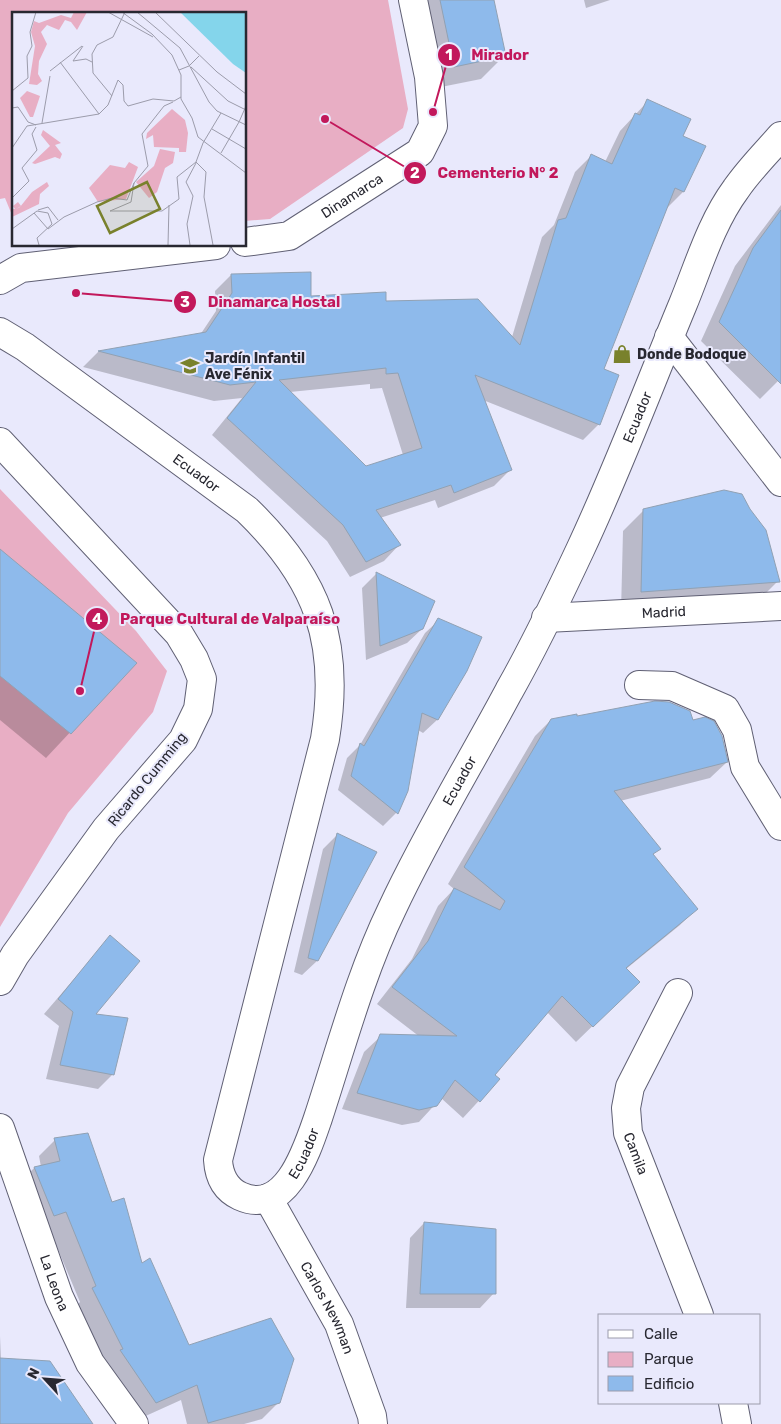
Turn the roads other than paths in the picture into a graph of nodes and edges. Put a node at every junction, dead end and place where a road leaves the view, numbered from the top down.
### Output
1 (413, 0) edge
2 (781, 136) edge
3 (246, 242) edge
4 (208, 246) edge
5 (0, 280) edge
6 (0, 332) edge
7 (669, 337) junction
8 (0, 442) edge
9 (781, 482) edge
10 (781, 606) edge
11 (546, 618) junction
12 (640, 685) dead end
13 (781, 826) edge
14 (0, 981) edge
15 (678, 993) dead end
16 (0, 1128) edge
17 (268, 1198) junction
18 (698, 1314) edge
19 (733, 1404) edge
20 (134, 1424) edge
21 (373, 1424) edge
22 (737, 1424) edge

1 - 3 main road, Dinamarca
2 - 7 main road, Ecuador
4 - 5 main road
6 - 17 main road, Ecuador
7 - 9 main road
7 - 11 main road, Ecuador
8 - 14 main road, Ricardo Cumming
10 - 11 main road, Madrid
11 - 17 main road, Ecuador
12 - 13 main road
15 - 18 main road, Camila
16 - 20 main road, La Leona
17 - 21 main road, Carlos Newman
19 - 22 main road

